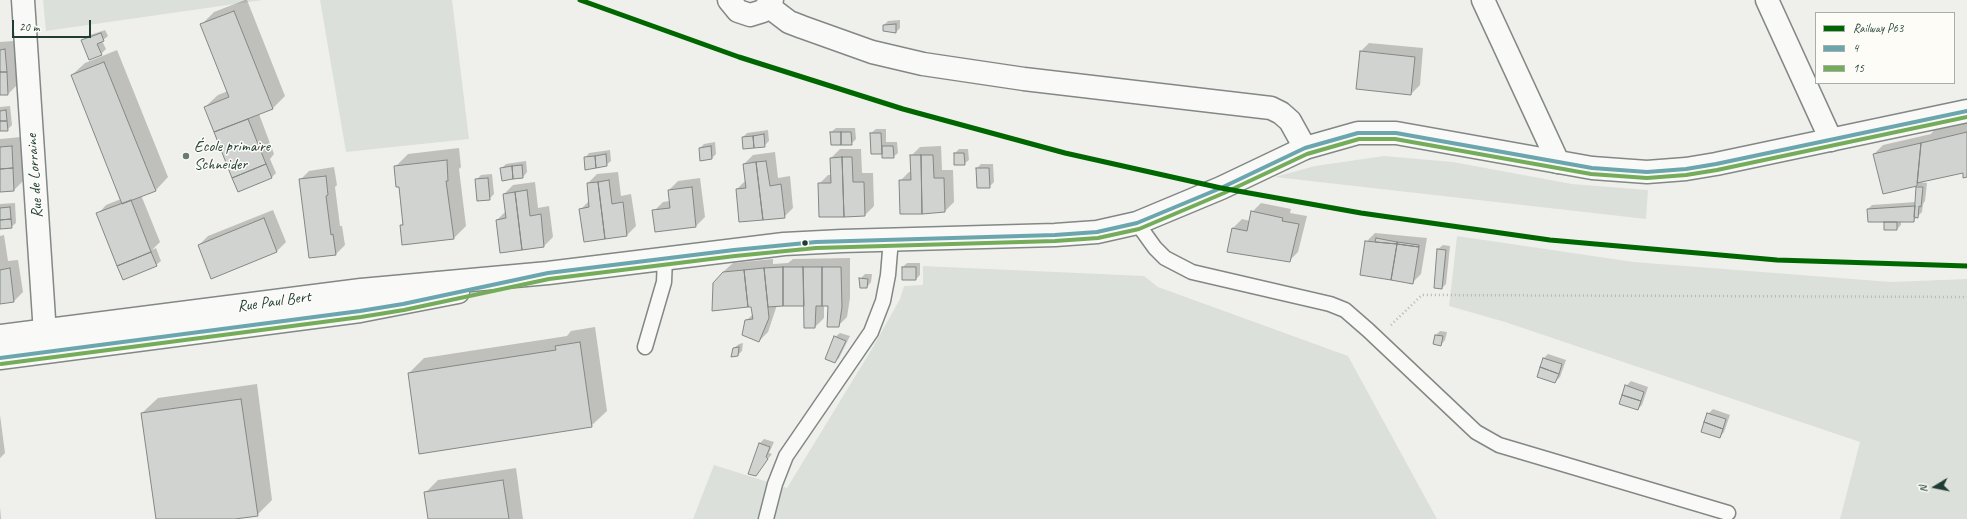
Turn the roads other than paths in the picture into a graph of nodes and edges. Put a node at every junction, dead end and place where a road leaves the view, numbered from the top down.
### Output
1 (23, 0) edge
2 (729, 0) edge
3 (1483, 0) edge
4 (1766, 0) edge
5 (770, 3) edge
6 (1967, 111) edge
7 (1831, 140) junction
8 (1305, 148) junction
9 (1558, 162) junction
10 (1137, 224) junction
11 (891, 239) junction
12 (665, 258) junction
13 (548, 273) junction
14 (45, 331) junction
15 (0, 336) edge
16 (645, 347) dead end
17 (46, 352) junction
18 (0, 358) edge
19 (1728, 513) dead end
20 (766, 519) edge

1 - 14 street, Rue de Lorraine
2 - 5 street
3 - 9 street
4 - 7 street
5 - 8 street
6 - 7 street, Rue Paul Bert
7 - 9 street, Rue Paul Bert
8 - 9 street, Rue Paul Bert
8 - 10 street, Rue Paul Bert
10 - 11 street, Rue Paul Bert
10 - 19 lane
11 - 12 street, Rue Paul Bert
11 - 20 lane
12 - 13 street, Rue Paul Bert
12 - 16 lane
13 - 14 street, Rue Paul Bert
13 - 17 street, Rue Paul Bert
14 - 15 street, Rue Paul Bert
14 - 17 street, Rue de Lorraine
17 - 18 street, Rue Paul Bert

